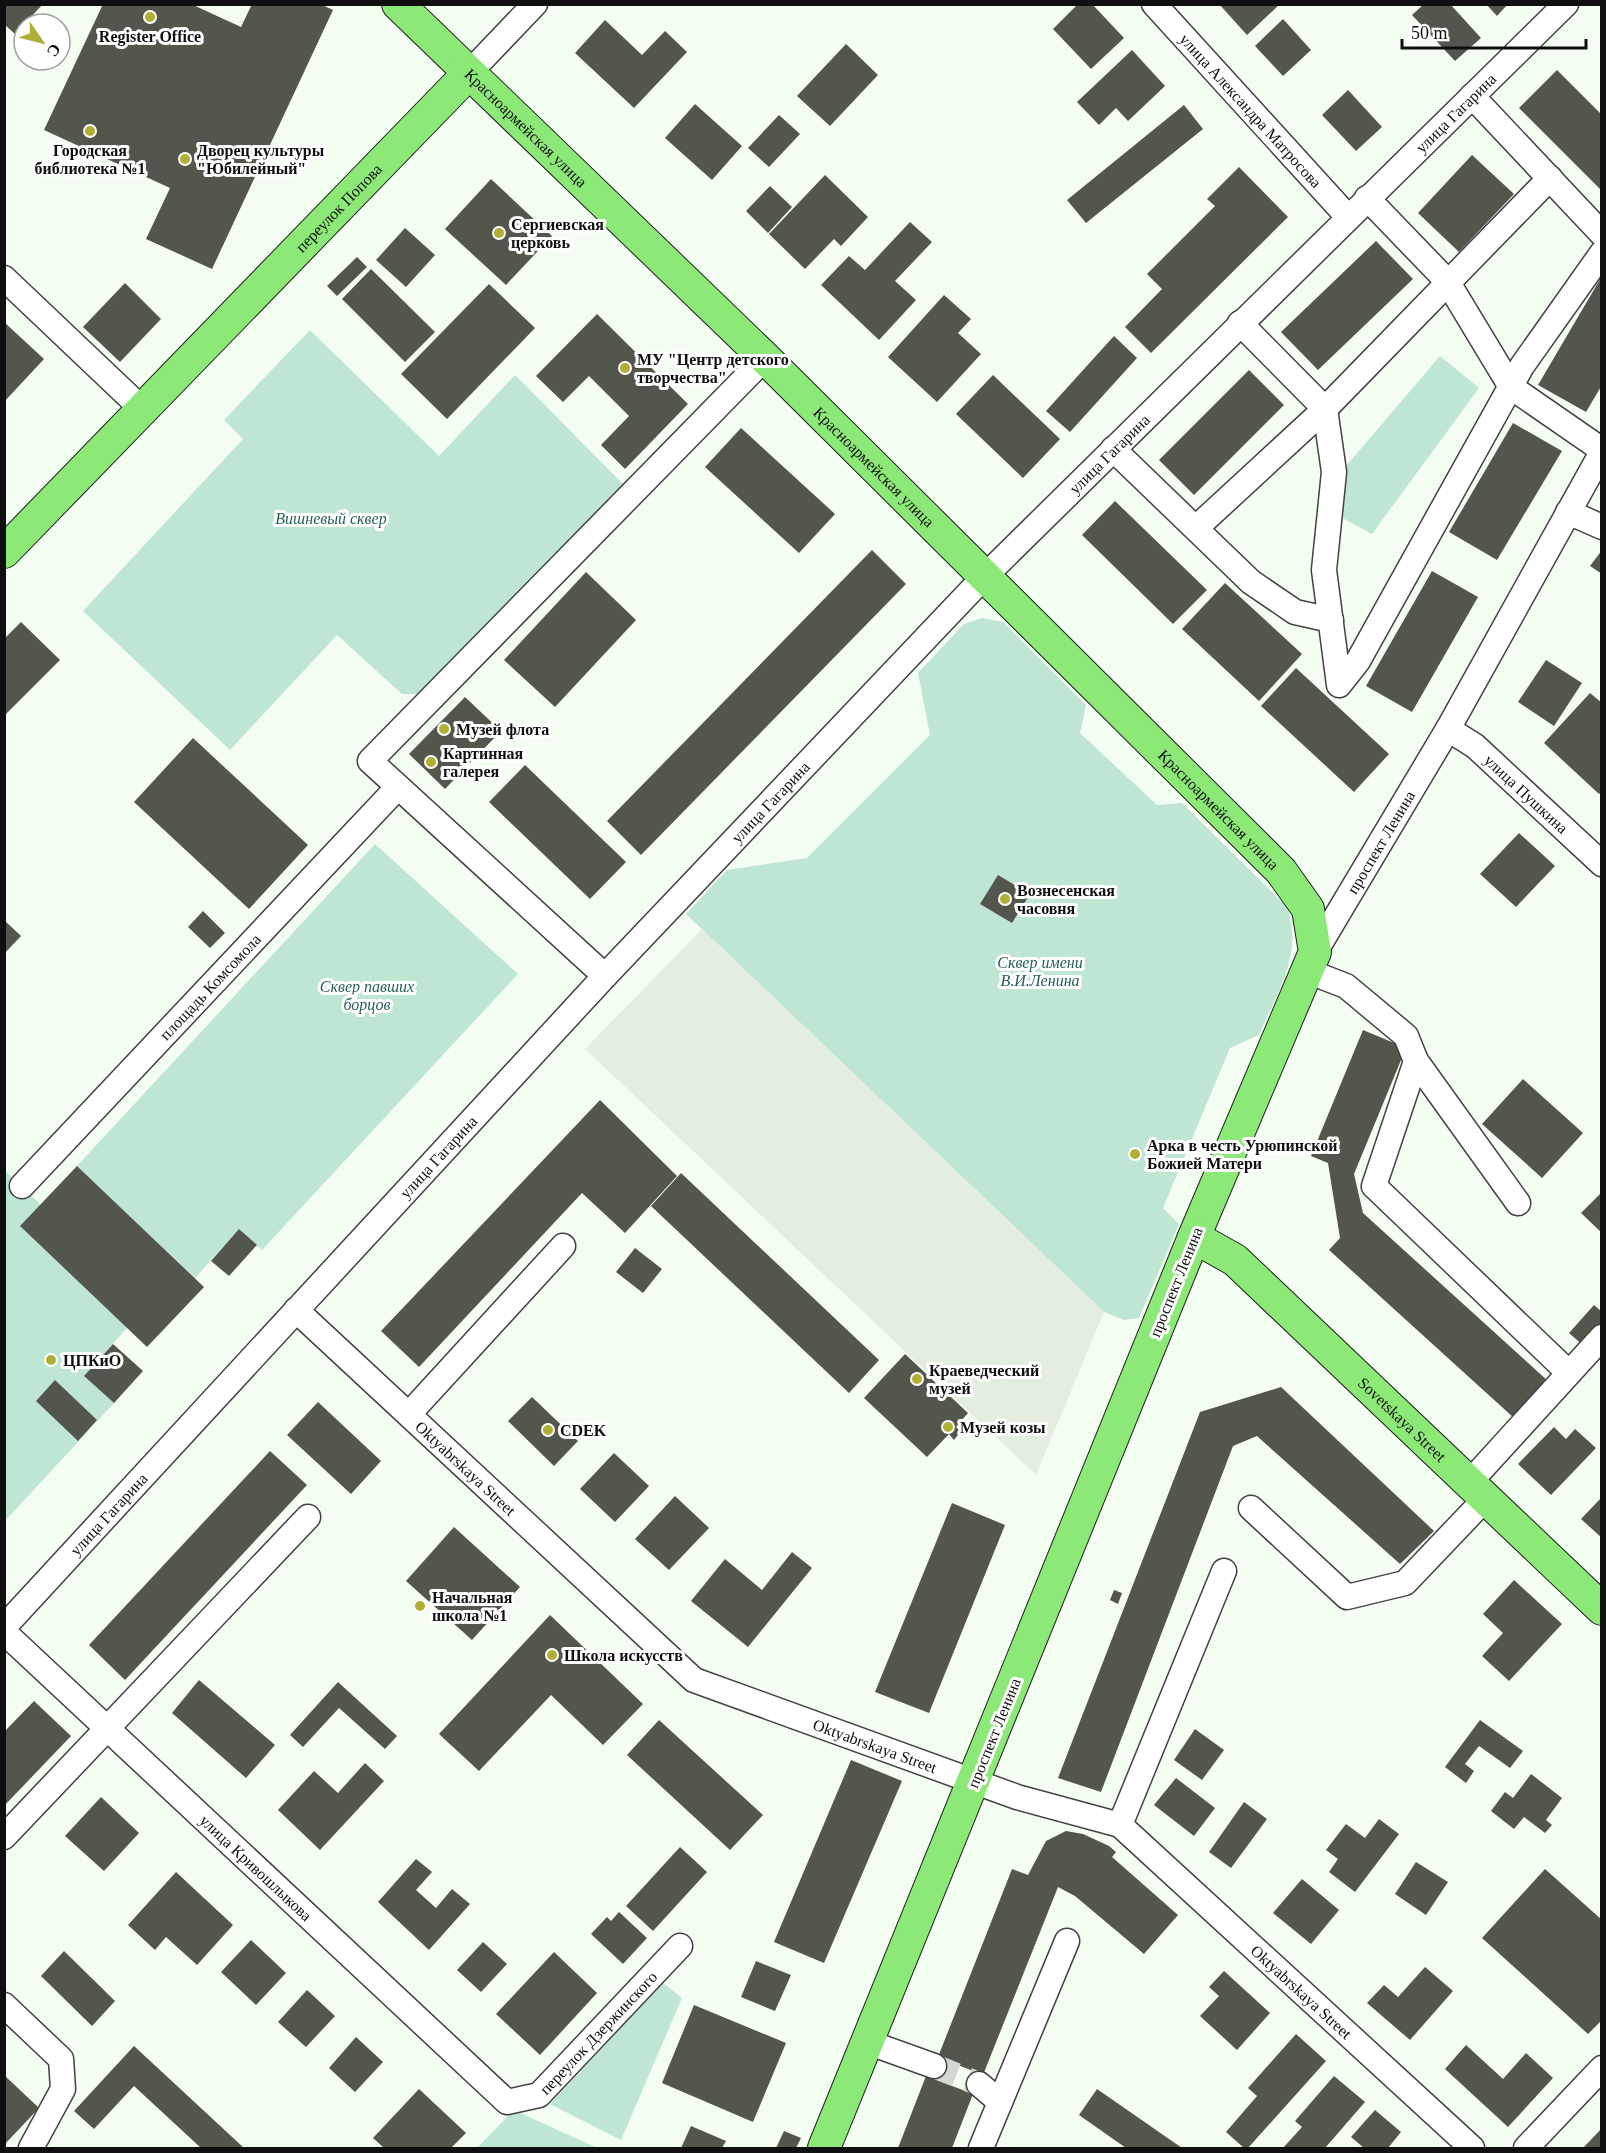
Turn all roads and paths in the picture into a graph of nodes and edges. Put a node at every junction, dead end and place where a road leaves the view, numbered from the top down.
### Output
1 (398, 4) edge
2 (535, 4) edge
3 (1154, 4) edge
4 (1566, 4) edge
5 (469, 73) junction
6 (1472, 96) junction
7 (1550, 178) junction
8 (1367, 198) junction
9 (1348, 216) junction
10 (1602, 234) edge
11 (1602, 253) edge
12 (4, 278) edge
13 (1447, 281) junction
14 (1240, 323) junction
15 (765, 358) junction
16 (1510, 387) junction
17 (141, 408) junction
18 (1324, 409) junction
19 (1113, 449) junction
20 (1602, 451) edge
21 (1568, 512) junction
22 (1602, 527) edge
23 (1196, 528) junction
24 (4, 552) edge
25 (983, 578) junction
26 (1331, 620) junction
27 (1448, 729) junction
28 (398, 787) junction
29 (1602, 864) edge
30 (1311, 961) junction
31 (605, 976) junction
32 (1416, 1061) junction
33 (22, 1186) dead end
34 (1518, 1203) dead end
35 (1194, 1237) junction
36 (563, 1246) dead end
37 (296, 1310) junction
38 (1602, 1337) edge
39 (1569, 1373) junction
40 (409, 1414) junction
41 (1477, 1490) junction
42 (1251, 1508) dead end
43 (308, 1517) dead end
44 (1224, 1571) dead end
45 (1602, 1610) edge
46 (4, 1627) edge
47 (4, 1632) edge
48 (107, 1728) junction
49 (975, 1781) junction
50 (1120, 1825) junction
51 (4, 1838) edge
52 (1067, 1941) dead end
53 (680, 1946) dead end
54 (4, 2005) edge
55 (867, 2042) junction
56 (934, 2067) tunnel mouth
57 (1602, 2068) edge
58 (980, 2084) tunnel mouth
59 (507, 2102) joint
60 (1000, 2102) junction
61 (31, 2148) edge
62 (824, 2148) edge
63 (981, 2148) edge
64 (1472, 2148) edge
65 (1526, 2148) edge

1 - 5 main road, Красноармейская улица
2 - 5 street, переулок Попова
3 - 9 street, улица Александра Матросова
4 - 6 street, улица Гагарина
5 - 15 main road, Красноармейская улица
5 - 17 main road, переулок Попова
6 - 7 street
6 - 8 street, улица Гагарина
7 - 10 street
7 - 13 street
8 - 9 street, улица Гагарина
8 - 13 street
9 - 14 street, улица Гагарина
11 - 16 street
12 - 17 street
13 - 16 street
13 - 18 street
14 - 18 street
14 - 19 street, улица Гагарина
15 - 25 main road, Красноармейская улица
15 - 28 street
16 - 20 street
16 - 26 street
17 - 24 main road, переулок Попова
18 - 23 street
18 - 26 street
19 - 23 street
19 - 25 street, улица Гагарина
20 - 21 street, проспект Ленина
21 - 22 street
21 - 27 street, проспект Ленина
23 - 26 street
25 - 30 main road, Красноармейская улица
25 - 31 street, улица Гагарина
27 - 29 street, улица Пушкина
27 - 30 street, проспект Ленина
28 - 31 street
28 - 33 street, площадь Комсомола
30 - 32 street
30 - 35 main road, проспект Ленина
31 - 37 street, улица Гагарина
32 - 34 street
32 - 39 street
35 - 41 main road, Sovetskaya Street
35 - 49 main road, проспект Ленина
36 - 40 street
37 - 40 street, Oktyabrskaya Street
37 - 46 street, улица Гагарина
38 - 39 street
39 - 41 street
40 - 49 street, Oktyabrskaya Street
41 - 42 street
41 - 45 main road, Sovetskaya Street
43 - 48 street
44 - 50 street
47 - 48 street, улица Кривошлыкова
48 - 51 street
48 - 59 street, улица Кривошлыкова
49 - 50 street, Oktyabrskaya Street
49 - 55 main road, проспект Ленина
50 - 64 street, Oktyabrskaya Street
52 - 60 street
53 - 59 street, переулок Дзержинского
54 - 61 street
55 - 56 street
55 - 62 main road, проспект Ленина
57 - 65 street
58 - 60 street
60 - 63 street

